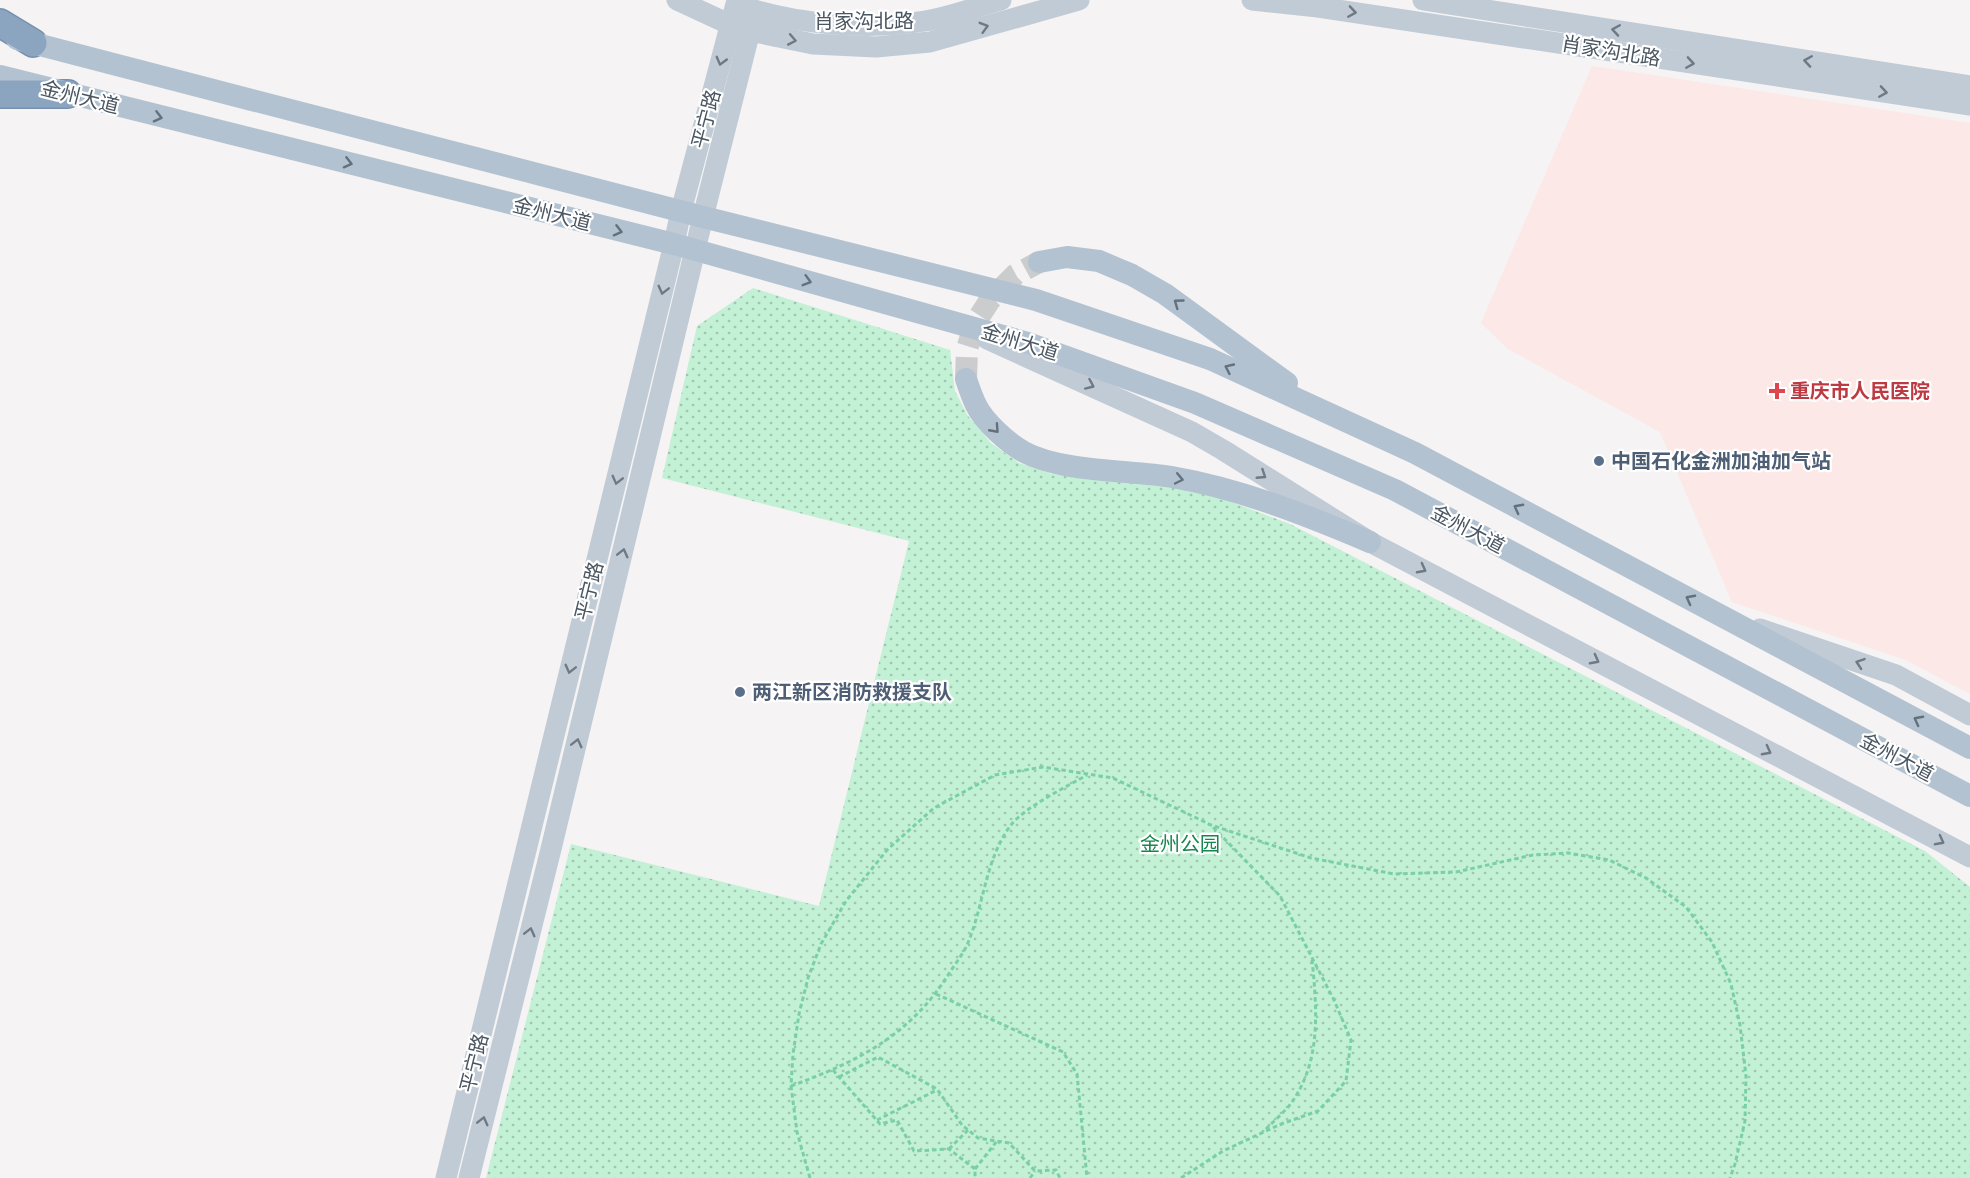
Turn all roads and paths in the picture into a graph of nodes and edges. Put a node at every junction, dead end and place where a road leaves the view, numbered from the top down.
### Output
1 (678, 0) edge
2 (1001, 0) edge
3 (1079, 0) edge
4 (1252, 0) edge
5 (1423, 0) edge
6 (1318, 4) edge
7 (739, 5) edge
8 (0, 23) edge
9 (741, 28) junction
10 (0, 35) edge
11 (33, 43) junction
12 (0, 76) edge
13 (1970, 86) edge
14 (0, 94) edge
15 (68, 94) junction
16 (1970, 105) edge
17 (681, 211) junction
18 (703, 217) junction
19 (685, 248) junction
20 (1039, 262) tunnel mouth
21 (940, 319) junction
22 (966, 379) tunnel mouth
23 (1327, 413) junction
24 (1370, 542) junction
25 (1718, 614) junction
26 (1970, 715) edge
27 (1970, 747) edge
28 (1089, 774) junction
29 (1970, 796) edge
30 (1211, 825) junction
31 (1970, 857) edge
32 (1312, 957) junction
33 (936, 994) junction
34 (833, 1070) junction
35 (839, 1077) junction
36 (791, 1086) junction
37 (937, 1089) junction
38 (877, 1120) junction
39 (968, 1130) junction
40 (1262, 1132) junction
41 (997, 1141) junction
42 (949, 1149) junction
43 (975, 1169) junction
44 (1035, 1171) junction
45 (446, 1178) edge
46 (469, 1178) edge
47 (810, 1178) edge
48 (975, 1178) edge
49 (1030, 1178) edge
50 (1060, 1178) edge
51 (1088, 1178) edge
52 (1181, 1178) edge
53 (1730, 1178) edge

1 - 9 main road, 肖家沟北路
2 - 7 main road, 肖家沟北路
9 -> 3 main road, 肖家沟北路
4 - 6 main road, 肖家沟北路
13 -> 5 main road, 肖家沟北路
6 -> 16 main road, 肖家沟北路
7 - 9 main road, 平宁路
8 - 11 highway
9 -> 17 main road, 平宁路
9 - 18 main road, 平宁路
10 - 11 main road, 金州大道
11 - 17 main road, 金州大道
12 - 15 main road, 金州大道
14 - 15 highway
15 -> 19 main road, 金州大道
17 - 18 main road, 金州大道
17 - 19 main road, 平宁路
18 - 19 main road, 平宁路
23 -> 18 main road, 金州大道
19 -> 21 main road, 金州大道
19 -> 45 main road, 平宁路
46 -> 19 main road, 平宁路
23 -> 20 main road
21 -> 24 main road
21 - 29 main road, 金州大道
22 -> 24 main road
25 -> 23 main road, 金州大道
24 -> 31 main road
26 -> 25 main road
27 -> 25 main road, 金州大道
28 - 30 path
28 - 33 path
28 - 36 path
30 - 32 path
30 - 53 path
32 - 40 path
32 - 40 path
33 - 34 path
33 - 51 path
34 - 35 path
34 - 36 path
35 - 37 path
35 - 38 path
36 - 47 path
37 - 38 path
37 - 39 path
38 - 42 path
39 - 41 path
39 - 42 path
40 - 52 path
41 - 43 path
41 - 44 path
42 - 43 path
43 - 48 path
44 - 49 path
44 - 50 path

